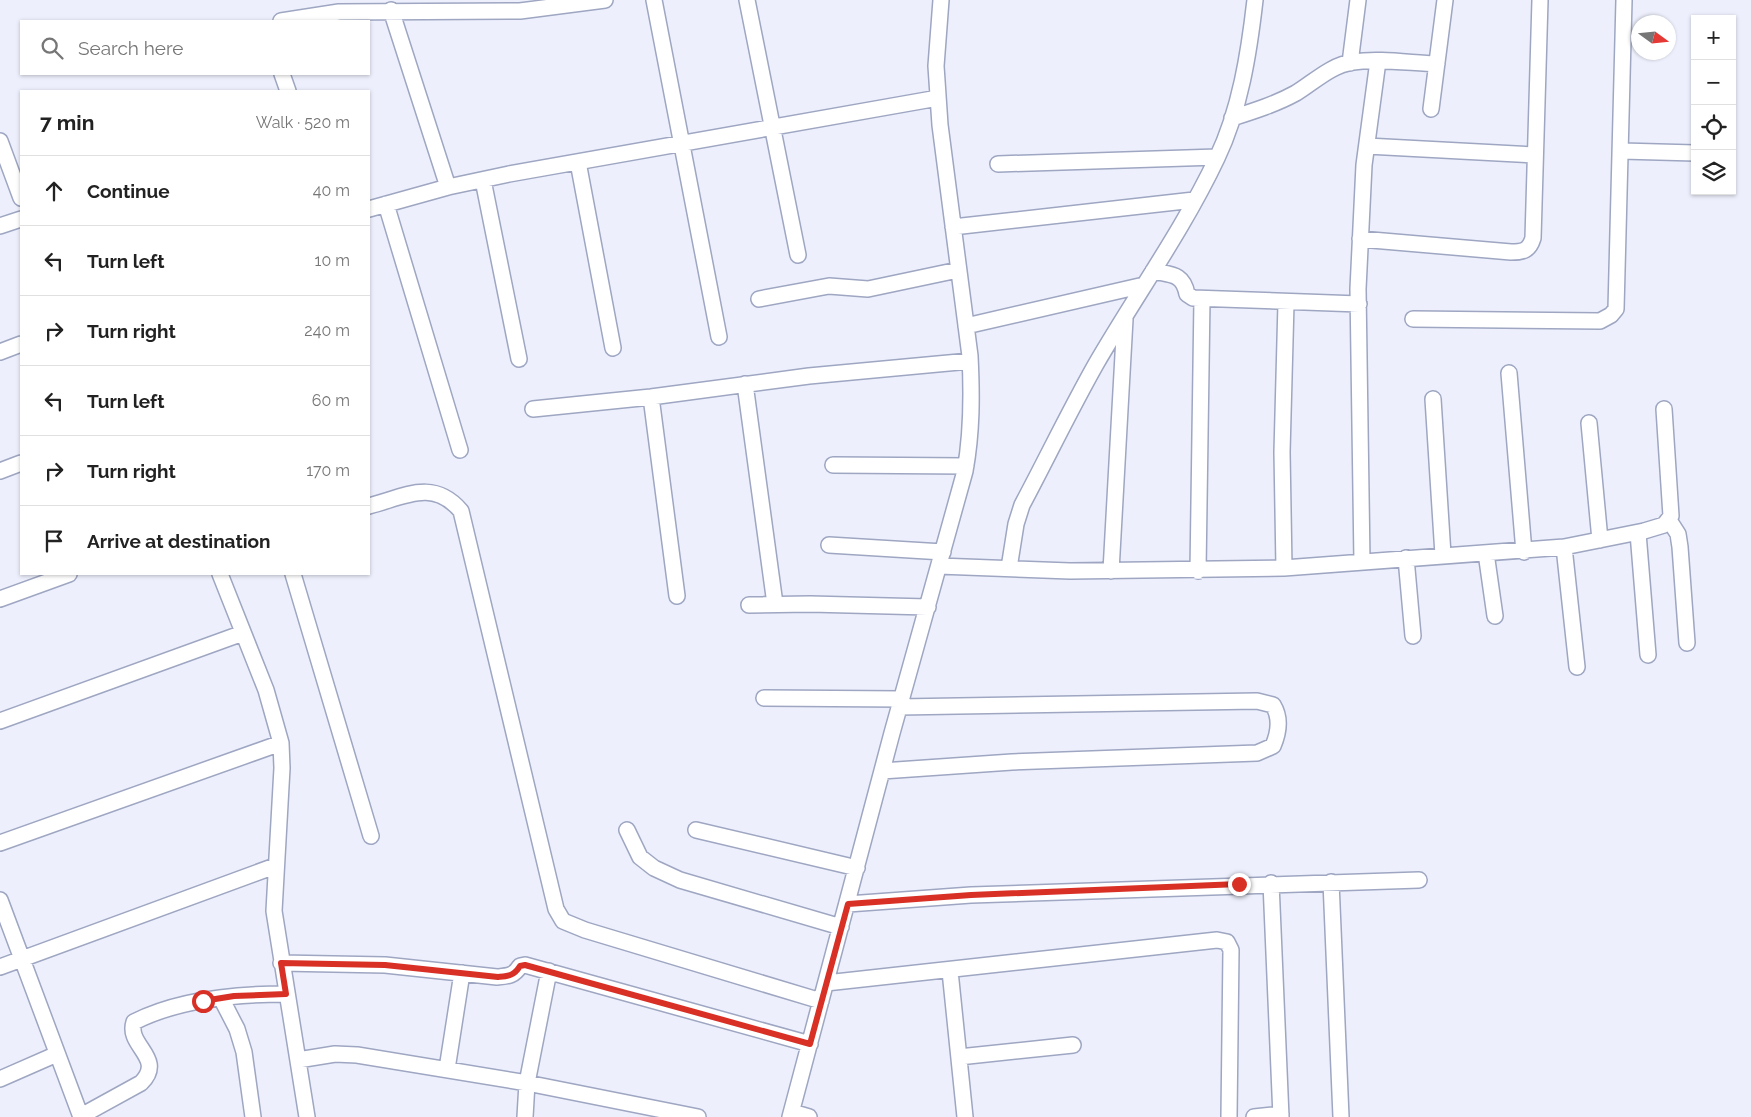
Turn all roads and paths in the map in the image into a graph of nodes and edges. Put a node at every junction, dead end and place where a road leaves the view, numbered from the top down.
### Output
1 (605, 0) edge
2 (654, 0) edge
3 (747, 0) edge
4 (941, 0) edge
5 (1255, 0) edge
6 (1358, 0) edge
7 (1445, 0) edge
8 (1540, 0) edge
9 (1624, 0) edge
10 (391, 10) junction
11 (287, 20) edge
12 (1378, 61) junction
13 (1350, 62) junction
14 (1436, 64) junction
15 (282, 75) edge
16 (288, 90) edge
17 (938, 98) junction
18 (1431, 108) dead end
19 (1232, 118) junction
20 (774, 128) junction
21 (0, 141) edge
22 (683, 144) junction
23 (1367, 146) junction
24 (1622, 151) junction
25 (1691, 153) edge
26 (1535, 155) junction
27 (1217, 157) junction
28 (578, 162) junction
29 (998, 164) dead end
30 (483, 180) junction
31 (448, 187) junction
32 (20, 195) edge
33 (1194, 200) junction
34 (386, 204) junction
35 (370, 209) edge
36 (20, 219) edge
37 (0, 226) edge
38 (953, 227) junction
39 (1360, 239) junction
40 (798, 255) dead end
41 (958, 270) junction
42 (1153, 272) junction
43 (1144, 286) junction
44 (759, 299) dead end
45 (1202, 299) junction
46 (1286, 302) junction
47 (1359, 304) junction
48 (1125, 317) junction
49 (1413, 319) dead end
50 (966, 326) junction
51 (719, 337) dead end
52 (20, 344) edge
53 (614, 348) dead end
54 (0, 352) edge
55 (519, 359) dead end
56 (970, 361) junction
57 (1509, 373) dead end
58 (745, 384) junction
59 (651, 397) junction
60 (1433, 399) dead end
61 (533, 409) dead end
62 (1664, 409) dead end
63 (1589, 423) dead end
64 (460, 450) dead end
65 (20, 463) edge
66 (833, 465) dead end
67 (966, 466) junction
68 (0, 471) edge
69 (370, 506) edge
70 (1669, 520) junction
71 (1638, 533) junction
72 (1600, 540) junction
73 (828, 545) dead end
74 (1564, 547) junction
75 (1524, 552) junction
76 (1486, 553) junction
77 (1443, 555) junction
78 (1406, 558) junction
79 (941, 559) junction
80 (1362, 562) junction
81 (1009, 568) junction
82 (1284, 568) junction
83 (1111, 571) junction
84 (1198, 571) junction
85 (66, 575) edge
86 (220, 575) edge
87 (293, 575) edge
88 (676, 596) dead end
89 (0, 599) edge
90 (775, 604) junction
91 (749, 605) dead end
92 (928, 607) junction
93 (1495, 616) dead end
94 (243, 633) junction
95 (1413, 636) dead end
96 (1687, 643) dead end
97 (1648, 655) dead end
98 (1577, 667) dead end
99 (764, 698) dead end
100 (901, 703) junction
101 (0, 721) edge
102 (280, 743) junction
103 (882, 771) junction
104 (627, 830) dead end
105 (696, 830) dead end
106 (370, 836) dead end
107 (0, 843) edge
108 (275, 866) junction
109 (857, 868) junction
110 (1419, 880) dead end
111 (1331, 882) junction
112 (1271, 883) junction
113 (0, 900) edge
114 (848, 904) junction
115 (841, 927) junction
116 (21, 958) junction
117 (281, 963) junction
118 (0, 967) edge
119 (549, 971) junction
120 (950, 972) junction
121 (462, 973) junction
122 (826, 983) junction
123 (286, 994) junction
124 (221, 998) junction
125 (821, 1002) junction
126 (810, 1044) junction
127 (1073, 1045) dead end
128 (57, 1054) junction
129 (958, 1057) junction
130 (298, 1060) junction
131 (447, 1069) junction
132 (0, 1079) edge
133 (527, 1083) junction
134 (791, 1114) edge
135 (1281, 1115) edge
136 (81, 1116) edge
137 (253, 1117) edge
138 (308, 1117) edge
139 (525, 1117) edge
140 (698, 1117) edge
141 (809, 1117) edge
142 (965, 1117) edge
143 (1229, 1117) edge
144 (1254, 1117) edge
145 (1341, 1117) edge

1 - 10 street
2 - 22 street
3 - 20 street
4 - 17 street
5 - 19 street
6 - 13 street
7 - 14 street
8 - 26 street
9 - 24 street
10 - 11 street
10 - 31 street
12 - 13 street
12 - 14 street
12 - 23 street
13 - 19 street
14 - 18 street
15 - 16 street
17 - 20 street
17 - 38 street
19 - 27 street
20 - 22 street
20 - 40 street
21 - 32 street
22 - 28 street
22 - 51 street
23 - 26 street
23 - 39 street
24 - 25 street
24 - 49 street
26 - 39 street
27 - 29 street
27 - 33 street
28 - 30 street
28 - 53 street
30 - 31 street
30 - 55 street
31 - 34 street
33 - 38 street
33 - 42 street
34 - 35 street
34 - 64 street
36 - 37 street
38 - 41 street
39 - 47 street
41 - 44 street
41 - 50 street
42 - 43 street
42 - 45 street
43 - 48 street
43 - 50 street
45 - 46 street
45 - 84 street
46 - 47 street
46 - 82 street
47 - 80 street
48 - 81 street
48 - 83 street
50 - 56 street
52 - 54 street
56 - 58 street
56 - 67 street
57 - 75 street
58 - 59 street
58 - 90 street
59 - 61 street
59 - 88 street
60 - 77 street
62 - 70 street
63 - 72 street
65 - 68 street
66 - 67 street
67 - 79 street
69 - 125 street
70 - 71 street
70 - 96 street
71 - 72 street
71 - 97 street
72 - 74 street
73 - 79 street
74 - 75 street
74 - 98 street
75 - 76 street
76 - 77 street
76 - 93 street
77 - 78 street
78 - 80 street
78 - 95 street
79 - 81 street
79 - 92 street
80 - 82 street
81 - 83 street
82 - 84 street
83 - 84 street
85 - 89 street
86 - 94 street
87 - 106 street
90 - 91 street
90 - 92 street
92 - 100 street
94 - 101 street
94 - 102 street
99 - 100 street
100 - 103 street
100 - 103 street
102 - 107 street
102 - 108 street
103 - 109 street
104 - 115 street
105 - 109 street
108 - 116 street
108 - 117 street
109 - 114 street
110 - 111 street
111 - 112 street
111 - 145 street
112 - 114 street
112 - 135 street
113 - 116 street
114 - 115 street
115 - 122 street
116 - 118 street
116 - 128 street
117 - 121 street
117 - 123 street
119 - 121 street
119 - 126 street
119 - 133 street
120 - 122 street
120 - 129 street
120 - 143 street
121 - 131 street
122 - 125 street
123 - 124 street
123 - 130 street
124 - 136 street
124 - 137 street
125 - 126 street
126 - 134 street
127 - 129 street
128 - 132 street
128 - 136 street
129 - 142 street
130 - 131 street
130 - 138 street
131 - 133 street
133 - 139 street
133 - 140 street
134 - 141 street
135 - 144 street

